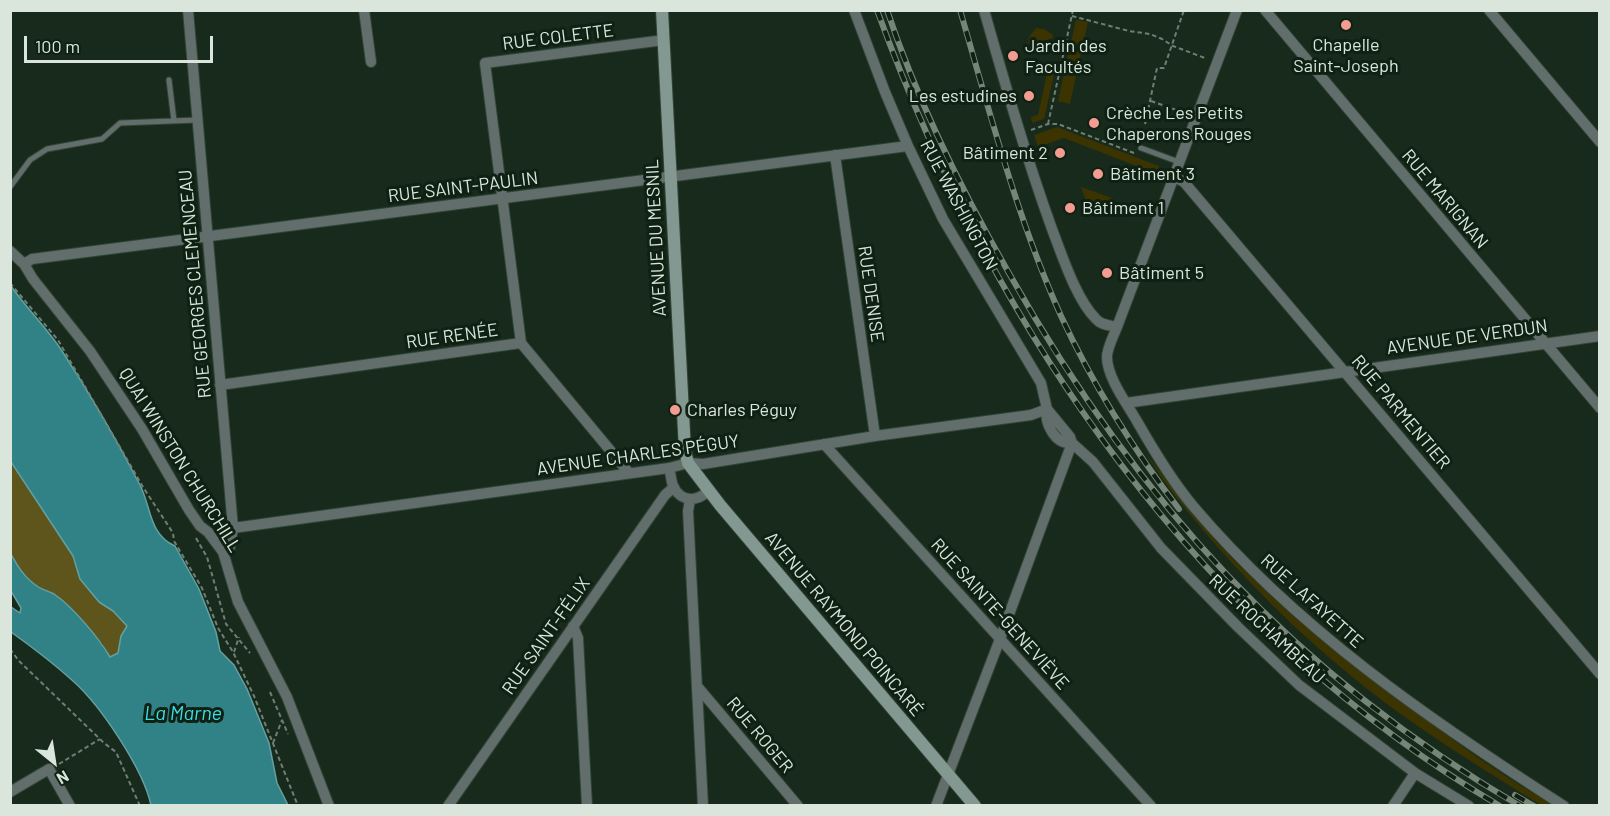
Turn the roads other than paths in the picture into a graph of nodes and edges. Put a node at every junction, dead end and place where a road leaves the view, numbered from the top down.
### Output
1 (188, 10) edge
2 (364, 10) edge
3 (662, 10) edge
4 (854, 10) edge
5 (984, 10) edge
6 (1237, 10) edge
7 (1265, 10) edge
8 (1489, 10) edge
9 (664, 40) junction
10 (371, 62) dead end
11 (169, 80) dead end
12 (198, 120) junction
13 (174, 121) junction
14 (1599, 142) edge
15 (908, 146) junction
16 (1141, 148) dead end
17 (835, 156) junction
18 (1179, 162) junction
19 (1173, 176) junction
20 (671, 177) junction
21 (10, 187) edge
22 (502, 199) junction
23 (208, 235) junction
24 (10, 251) edge
25 (24, 264) junction
26 (1117, 327) junction
27 (1599, 336) edge
28 (521, 343) junction
29 (1545, 343) junction
30 (1345, 371) junction
31 (219, 384) junction
32 (1126, 403) junction
33 (1599, 408) edge
34 (1047, 409) junction
35 (875, 436) junction
36 (1072, 442) junction
37 (824, 444) junction
38 (688, 463) junction
39 (669, 468) junction
40 (629, 473) junction
41 (674, 487) junction
42 (708, 491) junction
43 (690, 500) junction
44 (232, 528) junction
45 (223, 552) junction
46 (573, 626) junction
47 (1000, 639) junction
48 (1599, 674) edge
49 (697, 686) junction
50 (1415, 773) junction
51 (947, 774) junction
52 (10, 792) edge
53 (70, 806) edge
54 (329, 806) edge
55 (448, 806) edge
56 (587, 806) edge
57 (703, 806) edge
58 (798, 806) edge
59 (936, 806) edge
60 (975, 806) edge
61 (1151, 806) edge
62 (1393, 806) edge
63 (1468, 806) edge
64 (1564, 806) edge

1 - 12 street, RUE GEORGES CLEMENCEAU
2 - 10 street
3 - 9 street, AVENUE DU MESNIL
4 - 15 street, RUE WASHINGTON
5 - 26 street
6 - 18 street
7 - 29 street, RUE MARIGNAN
8 - 14 street
9 - 20 street, AVENUE DU MESNIL
9 - 22 street, RUE COLETTE
11 - 13 lane
12 - 13 lane
12 - 23 street, RUE GEORGES CLEMENCEAU
13 - 21 lane
15 - 17 street, RUE SAINT-PAULIN
15 - 34 street, RUE WASHINGTON
16 - 18 lane
17 - 20 street, RUE SAINT-PAULIN
17 - 35 street, RUE DENISE
18 - 19 street
19 - 26 street
19 - 30 street, RUE PARMENTIER
20 - 22 street, RUE SAINT-PAULIN
20 - 38 street, AVENUE DU MESNIL
22 - 23 street, RUE SAINT-PAULIN
22 - 28 street, RUE COLETTE
23 - 25 street, RUE SAINT-PAULIN
23 - 31 street, RUE GEORGES CLEMENCEAU
24 - 25 street, QUAI WINSTON CHURCHILL
25 - 45 street, QUAI WINSTON CHURCHILL
26 - 32 street, RUE LAFAYETTE
27 - 29 street, AVENUE DE VERDUN
28 - 31 street, RUE RENÉE
28 - 40 street, RUE RENÉE
29 - 30 street, AVENUE DE VERDUN
29 - 33 street, RUE MARIGNAN
30 - 32 street, AVENUE DE VERDUN
30 - 48 street, RUE PARMENTIER
31 - 44 street, RUE GEORGES CLEMENCEAU
32 - 64 street, RUE LAFAYETTE
34 - 35 street, AVENUE CHARLES PÉGUY
34 - 36 street, RUE ROCHAMBEAU
35 - 37 street, AVENUE CHARLES PÉGUY
36 - 47 street
36 - 50 street, RUE ROCHAMBEAU
37 - 38 street, AVENUE CHARLES PÉGUY
37 - 47 street, RUE SAINTE-GENEVIÈVE
38 - 39 street, AVENUE CHARLES PÉGUY
38 - 42 street, AVENUE RAYMOND POINCARÉ
39 - 40 street, AVENUE CHARLES PÉGUY
39 - 41 street
40 - 44 street, AVENUE CHARLES PÉGUY
41 - 43 street
41 - 46 street, RUE SAINT-FÉLIX
42 - 43 street
42 - 51 street, AVENUE RAYMOND POINCARÉ
43 - 49 street
44 - 45 street, RUE GEORGES CLEMENCEAU
45 - 54 street, QUAI WINSTON CHURCHILL
46 - 55 street, RUE SAINT-FÉLIX
46 - 56 street
47 - 51 street
47 - 61 street, RUE SAINTE-GENEVIÈVE
49 - 57 street
49 - 58 street, RUE ROGER
50 - 62 street
50 - 63 street, RUE ROCHAMBEAU
51 - 59 street
51 - 60 street, AVENUE RAYMOND POINCARÉ
52 - 53 street

